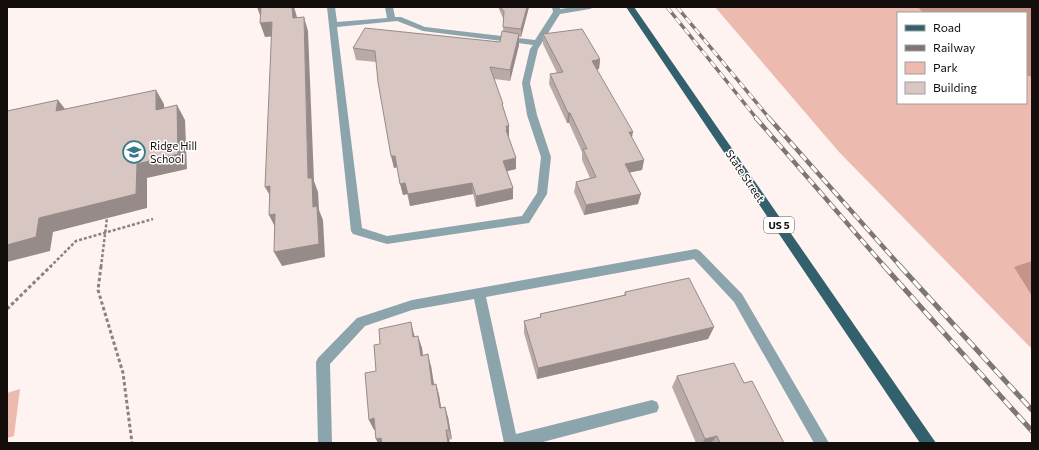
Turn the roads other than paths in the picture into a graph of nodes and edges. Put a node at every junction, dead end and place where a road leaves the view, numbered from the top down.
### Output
1 (331, 7) edge
2 (389, 7) edge
3 (590, 7) edge
4 (630, 7) edge
5 (557, 9) edge
6 (391, 19) junction
7 (333, 25) junction
8 (538, 43) junction
9 (479, 293) junction
10 (652, 407) dead end
11 (325, 443) edge
12 (511, 443) edge
13 (822, 443) edge
14 (929, 443) edge

1 - 7 lane
2 - 6 lane
3 - 5 lane
4 - 14 main road, State Street / US 5
5 - 8 lane
6 - 7 lane
6 - 8 lane
7 - 8 lane
9 - 11 lane
9 - 12 lane
9 - 13 lane
10 - 12 lane

